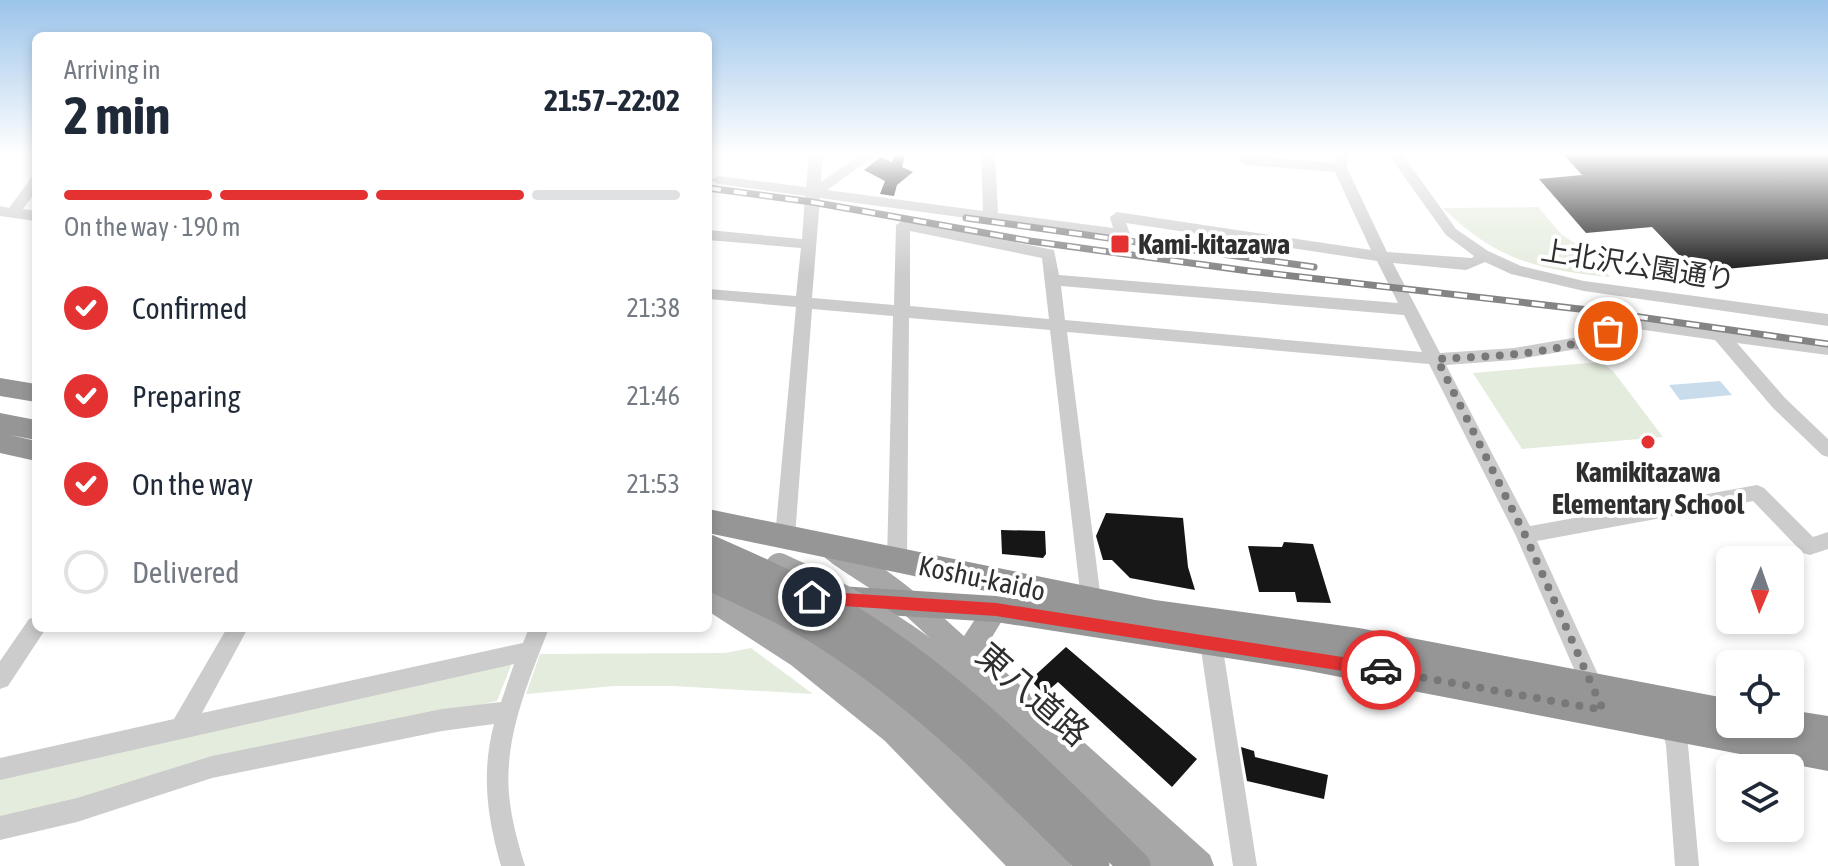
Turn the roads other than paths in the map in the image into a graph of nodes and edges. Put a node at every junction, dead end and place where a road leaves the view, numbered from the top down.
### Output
1 (23, 194) edge
2 (813, 194) edge
3 (837, 194) edge
4 (990, 194) edge
5 (1356, 194) edge
6 (1424, 194) edge
7 (7, 212) edge
8 (32, 215) edge
9 (991, 216) junction
10 (712, 235) edge
11 (807, 244) junction
12 (1483, 255) junction
13 (1383, 257) junction
14 (1053, 280) junction
15 (712, 294) edge
16 (802, 305) junction
17 (1410, 310) junction
18 (901, 311) junction
19 (1828, 320) edge
20 (1059, 326) junction
21 (1720, 334) junction
22 (1828, 349) edge
23 (1437, 359) junction
24 (0, 387) edge
25 (32, 392) edge
26 (0, 405) edge
27 (32, 411) edge
28 (0, 423) edge
29 (25, 444) edge
30 (1828, 450) edge
31 (712, 522) edge
32 (1525, 535) junction
33 (712, 538) edge
34 (795, 540) junction
35 (1828, 540) edge
36 (712, 552) edge
37 (897, 560) junction
38 (712, 576) edge
39 (712, 589) edge
40 (712, 591) edge
41 (712, 600) edge
42 (1091, 600) junction
43 (906, 602) junction
44 (996, 609) junction
45 (32, 632) edge
46 (236, 632) edge
47 (537, 632) edge
48 (1211, 643) junction
49 (529, 651) junction
50 (967, 654) junction
51 (0, 679) edge
52 (1598, 698) junction
53 (510, 711) junction
54 (1716, 712) edge
55 (1671, 723) junction
56 (1804, 728) edge
57 (180, 731) junction
58 (1828, 732) edge
59 (1828, 755) edge
60 (0, 769) edge
61 (0, 828) edge
62 (513, 866) edge
63 (1027, 866) edge
64 (1058, 866) edge
65 (1094, 866) edge
66 (1135, 866) edge
67 (1165, 866) edge
68 (1199, 866) edge
69 (1245, 866) edge
70 (1687, 866) edge

1 - 7 street
2 - 11 street
3 - 9 street
4 - 9 street
5 - 13 street
6 - 12 street, 上北沢公園通り
7 - 8 street
9 - 13 street
10 - 11 street
11 - 16 street
12 - 13 street
12 - 19 street, 上北沢公園通り
13 - 17 street
14 - 17 street
14 - 18 street
14 - 20 street
15 - 16 street
16 - 18 street
16 - 34 street
17 - 23 street
18 - 20 street
18 - 37 street
20 - 23 street
20 - 42 street
21 - 22 street
21 - 23 street
21 - 30 street
23 - 32 street
24 - 25 highway
26 - 27 highway
28 - 29 highway
31 - 34 highway, Koshu-kaido
32 - 35 street
32 - 52 street
33 - 67 main road, 東八道路, bridge
34 - 37 highway, Koshu-kaido
34 - 43 main road
36 - 66 highway, bridge
37 - 42 highway, Koshu-kaido
38 - 65 highway, bridge
39 - 43 highway, Koshu-kaido
40 - 64 main road, bridge
41 - 63 main road
42 - 52 highway, Koshu-kaido
43 - 44 highway, Koshu-kaido
43 - 50 main road
44 - 48 highway, Koshu-kaido
44 - 50 main road
45 - 51 street
46 - 57 street
47 - 49 street
48 - 52 highway, Koshu-kaido
48 - 69 street
49 - 53 street
49 - 57 street
50 - 68 main road
52 - 54 highway, Koshu-kaido
52 - 55 highway, Koshu-kaido
53 - 61 street
53 - 62 street
55 - 59 highway, Koshu-kaido
55 - 70 street
56 - 58 highway
57 - 60 street

